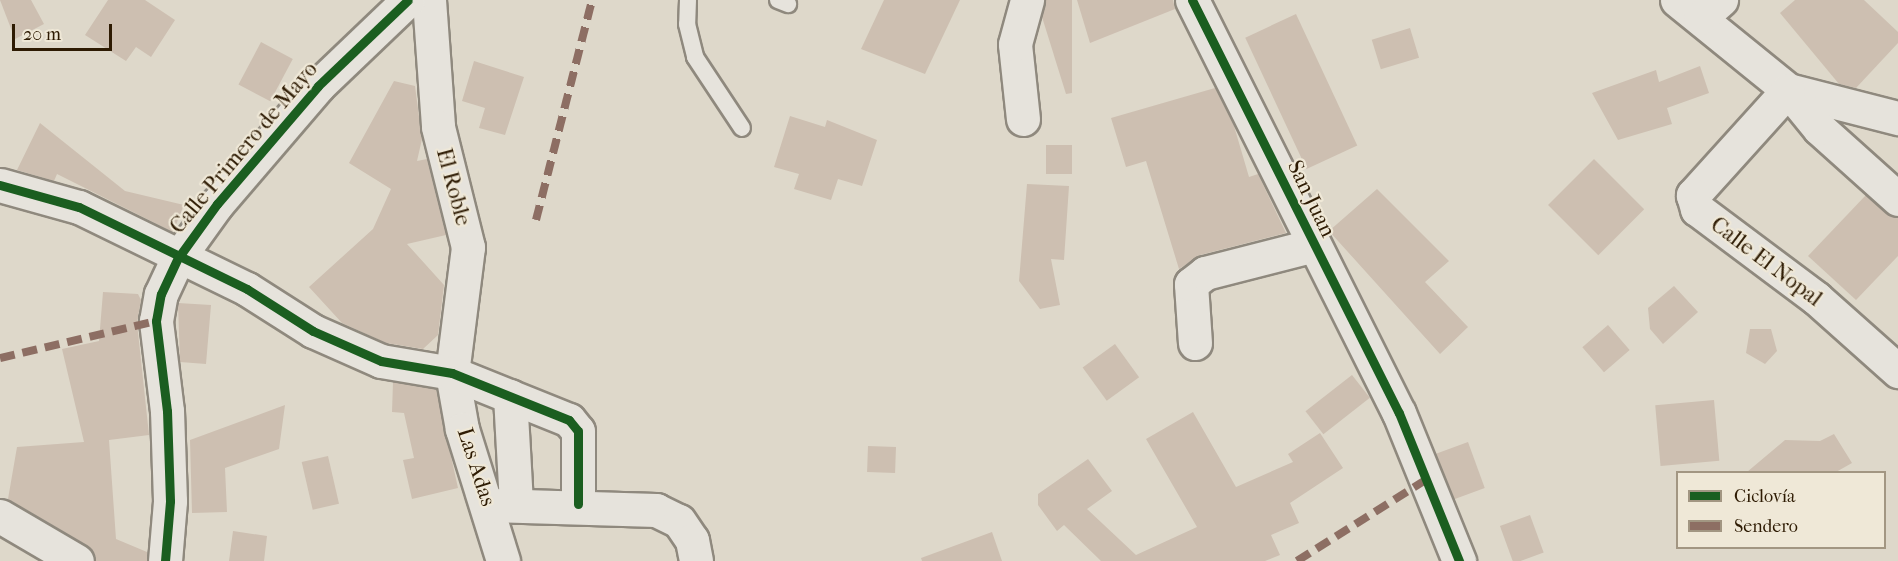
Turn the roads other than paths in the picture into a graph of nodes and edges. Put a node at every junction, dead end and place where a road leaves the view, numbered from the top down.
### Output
1 (408, 0) edge
2 (429, 0) edge
3 (688, 0) edge
4 (1027, 0) edge
5 (1192, 0) edge
6 (1699, 6) edge
7 (1788, 90) junction
8 (1898, 118) edge
9 (1023, 119) dead end
10 (742, 128) dead end
11 (0, 185) edge
12 (1898, 199) edge
13 (1311, 246) junction
14 (178, 258) junction
15 (1195, 343) dead end
16 (1898, 371) edge
17 (452, 373) junction
18 (510, 396) junction
19 (578, 504) junction
20 (503, 505) junction
21 (0, 516) edge
22 (77, 561) edge
23 (165, 561) edge
24 (503, 561) edge
25 (696, 561) edge
26 (1459, 561) edge

1 - 14 street, Calle Primero de Mayo
2 - 17 street, El Roble
3 - 10 lane
4 - 9 street
5 - 13 street, San Juan
6 - 7 street
7 - 8 street
7 - 12 street
7 - 16 street, Calle El Nopal
11 - 14 street
13 - 15 street
13 - 26 street, San Juan
14 - 17 street
14 - 23 street, Calle Primero de Mayo
17 - 18 street
17 - 20 street, Las Adas
18 - 19 street
18 - 20 street
19 - 20 street
19 - 25 street
20 - 24 street, Las Adas
21 - 22 street

